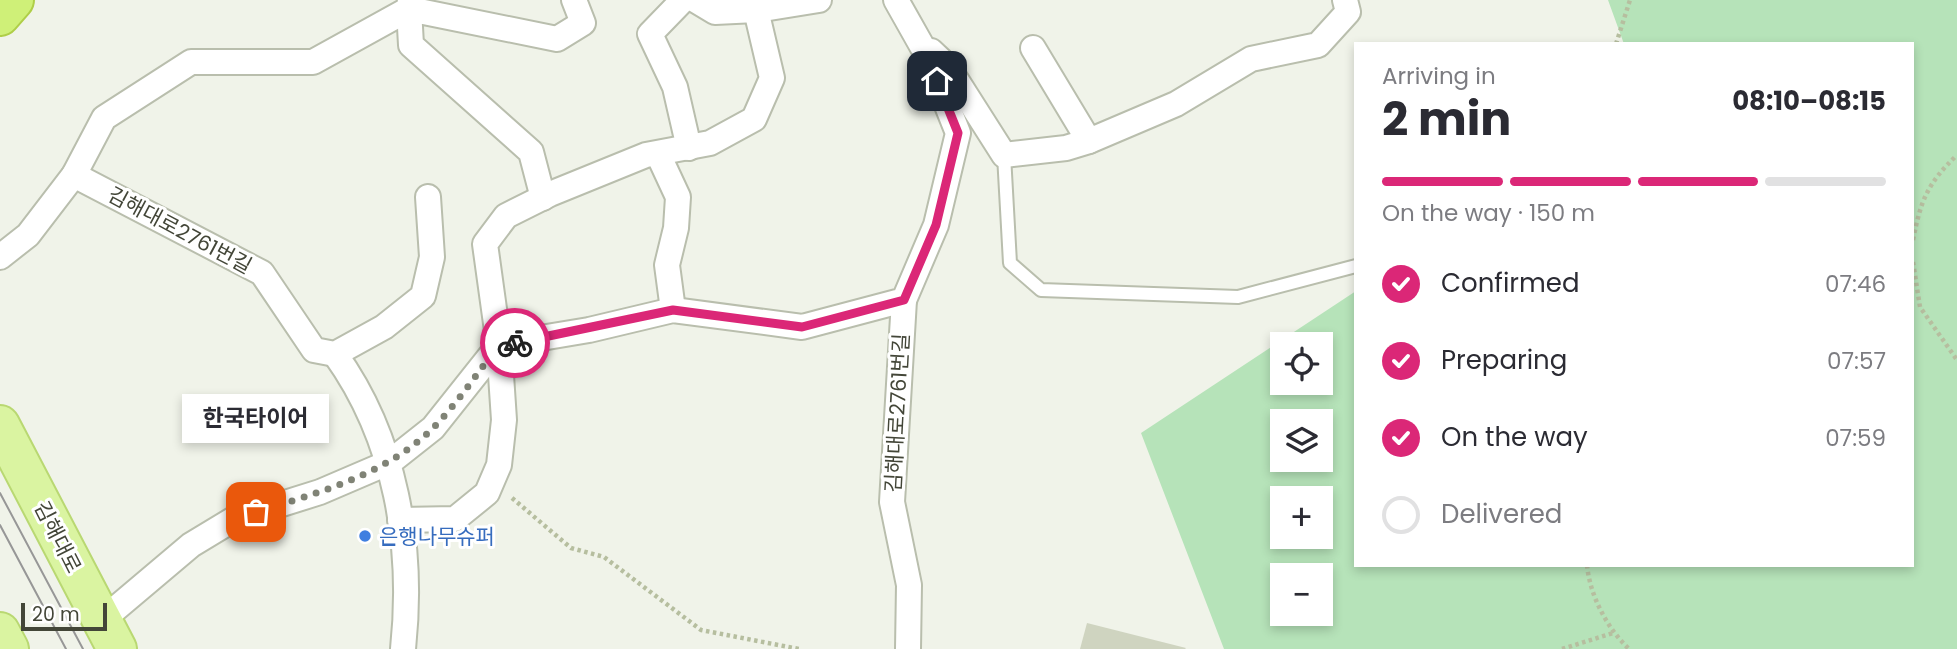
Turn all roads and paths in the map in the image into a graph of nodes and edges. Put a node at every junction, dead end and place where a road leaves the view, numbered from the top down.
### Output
1 (14, 0) edge
2 (574, 0) edge
3 (683, 0) edge
4 (695, 0) edge
5 (818, 0) edge
6 (896, 0) edge
7 (1345, 0) edge
8 (1630, 0) edge
9 (410, 4) edge
10 (756, 10) junction
11 (0, 16) edge
12 (918, 39) junction
13 (1617, 42) edge
14 (1033, 48) dead end
15 (1089, 141) junction
16 (689, 148) junction
17 (658, 154) junction
18 (1004, 155) junction
19 (1957, 155) edge
20 (74, 175) junction
21 (428, 197) dead end
22 (542, 198) junction
23 (1914, 235) edge
24 (0, 257) edge
25 (1354, 267) edge
26 (1914, 268) edge
27 (904, 300) junction
28 (673, 310) junction
29 (499, 345) junction
30 (335, 354) junction
31 (1957, 360) edge
32 (0, 425) edge
33 (390, 462) junction
34 (493, 481) junction
35 (400, 520) junction
36 (1587, 567) edge
37 (0, 632) edge
38 (1613, 633) junction
39 (109, 635) edge
40 (9, 649) edge
41 (403, 649) edge
42 (799, 649) edge
43 (908, 649) edge
44 (1562, 649) edge
45 (1629, 649) edge

1 - 11 highway
2 - 9 street
3 - 16 street
4 - 10 street
5 - 10 street
6 - 12 street, 김해대로2761번길
7 - 15 street
8 - 13 path
9 - 20 street
9 - 22 street
10 - 16 street
12 - 18 street, 김해대로2761번길
12 - 27 street, 김해대로2761번길
14 - 15 street
15 - 18 street
16 - 17 street
17 - 22 street
17 - 28 street
18 - 25 lane
19 - 23 path
20 - 24 street
20 - 30 street, 김해대로2761번길
21 - 30 street
22 - 29 street
26 - 31 path
27 - 28 street, 김해대로2761번길
27 - 43 street, 김해대로2761번길
28 - 29 street, 김해대로2761번길
29 - 33 street
29 - 34 street
30 - 33 street
32 - 39 main road, 김해대로
33 - 35 street
33 - 39 street
34 - 35 street
34 - 42 path
35 - 41 street
36 - 38 path
37 - 40 main road
38 - 44 path
38 - 45 path

